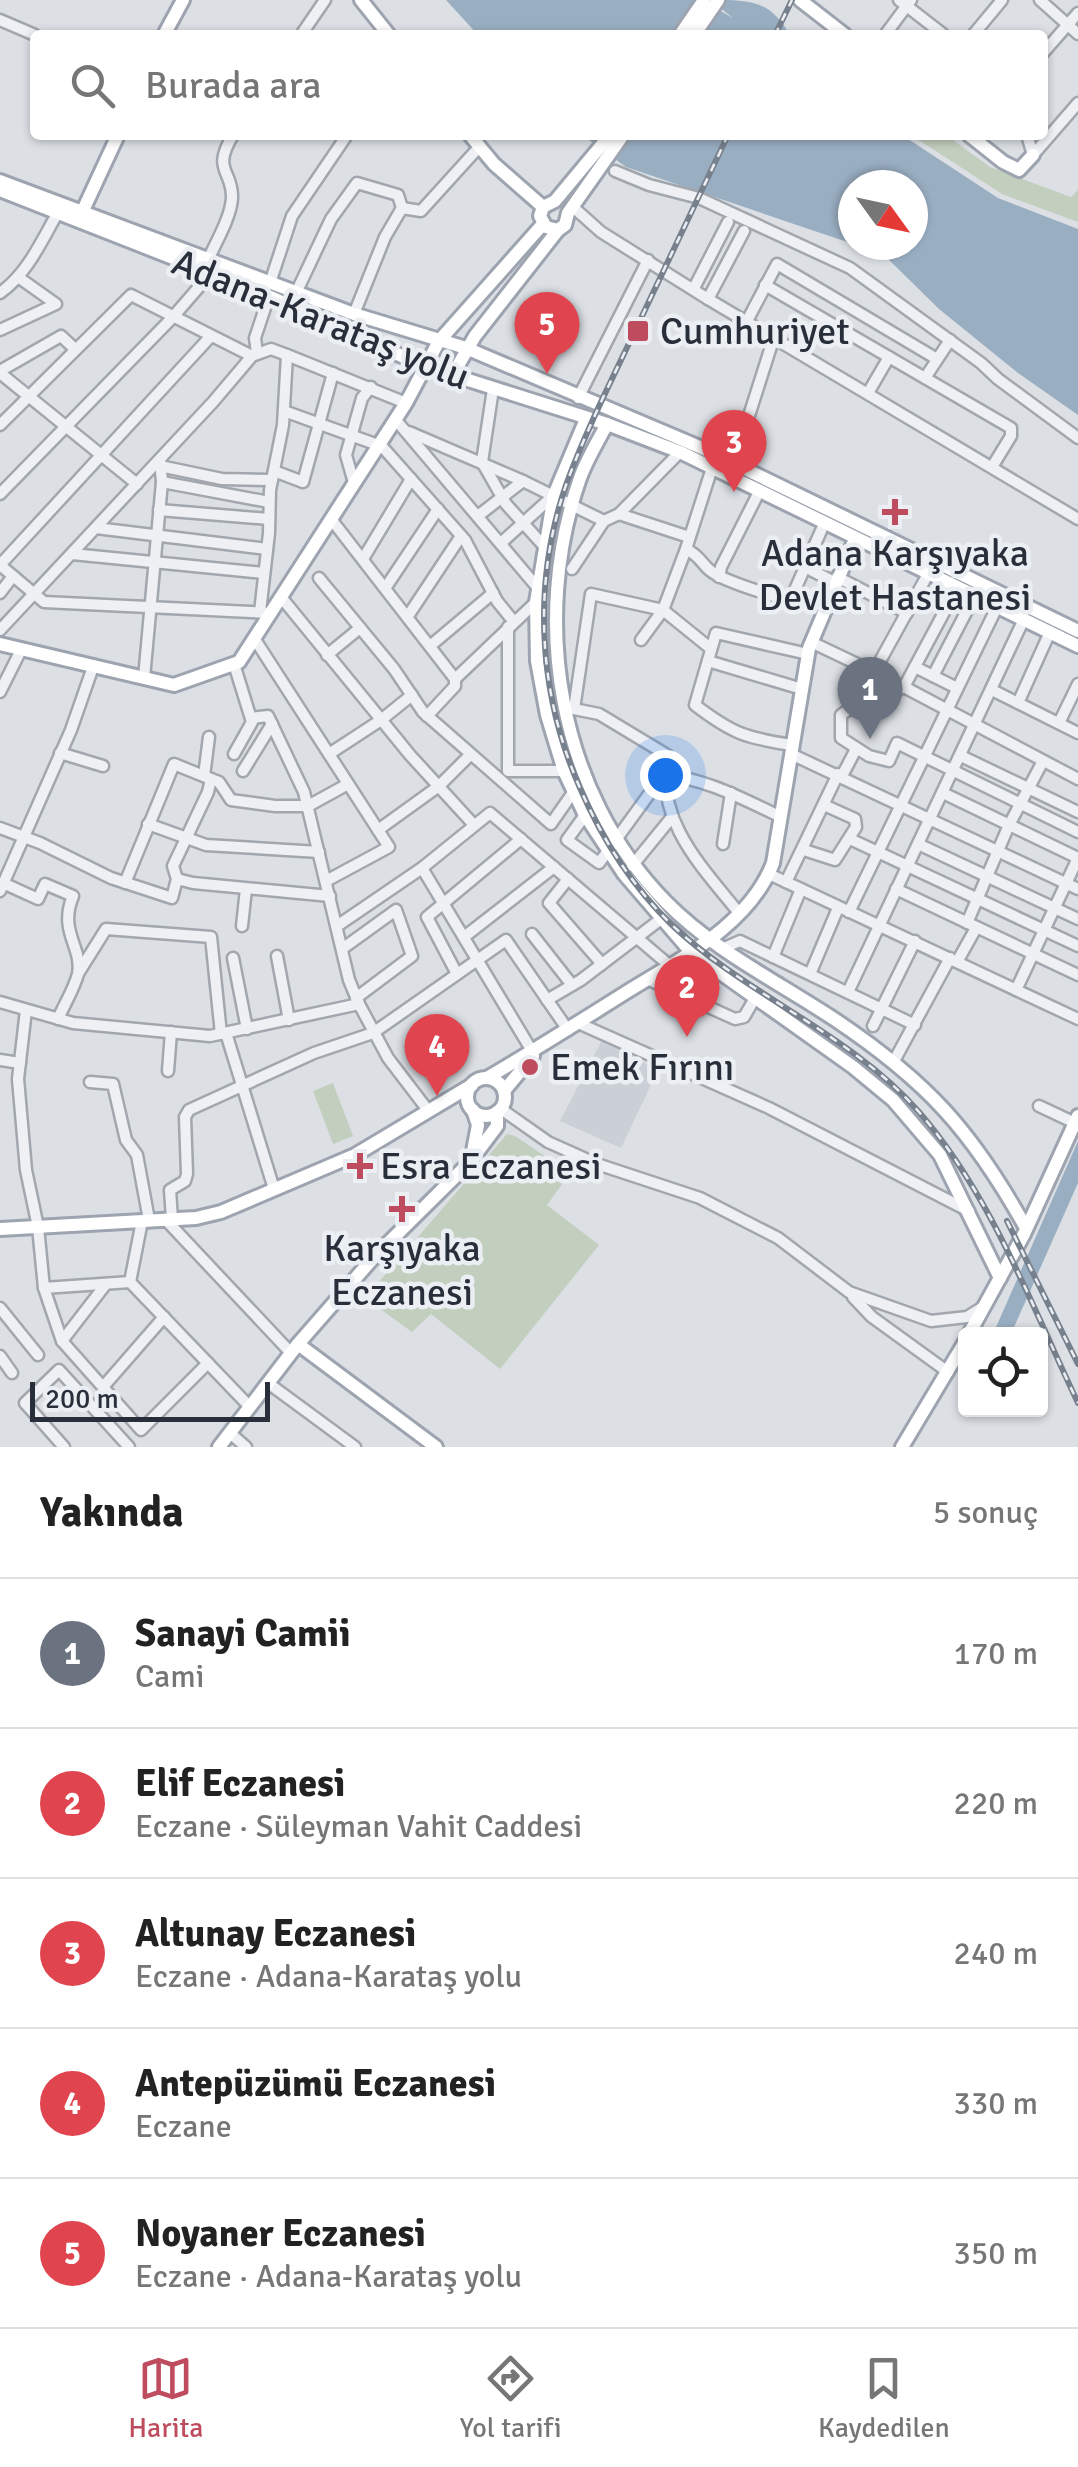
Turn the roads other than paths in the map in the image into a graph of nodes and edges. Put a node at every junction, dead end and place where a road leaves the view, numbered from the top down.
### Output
1 (184, 0) edge
2 (325, 0) edge
3 (361, 0) edge
4 (704, 0) edge
5 (718, 0) edge
6 (800, 0) edge
7 (825, 0) edge
8 (1002, 0) edge
9 (1040, 0) edge
10 (905, 2) edge
11 (815, 12) junction
12 (1078, 14) edge
13 (0, 20) edge
14 (1068, 24) junction
15 (167, 30) edge
16 (305, 30) edge
17 (386, 30) edge
18 (683, 30) edge
19 (697, 30) edge
20 (838, 30) edge
21 (888, 30) edge
22 (938, 30) edge
23 (977, 30) edge
24 (30, 32) edge
25 (1078, 34) edge
26 (1048, 47) edge
27 (1078, 103) edge
28 (1048, 138) edge
29 (116, 140) edge
30 (231, 140) edge
31 (343, 140) edge
32 (608, 140) edge
33 (618, 140) edge
34 (977, 140) edge
35 (1028, 140) edge
36 (1046, 140) edge
37 (475, 141) edge
38 (603, 154) junction
39 (1033, 155) junction
40 (615, 171) dead end
41 (0, 180) edge
42 (0, 190) edge
43 (549, 204) junction
44 (402, 208) junction
45 (571, 210) junction
46 (56, 214) junction
47 (79, 217) junction
48 (728, 222) dead end
49 (543, 224) junction
50 (558, 230) junction
51 (744, 231) dead end
52 (648, 260) junction
53 (210, 267) junction
54 (18, 277) junction
55 (765, 286) junction
56 (694, 288) junction
57 (269, 290) junction
58 (296, 292) junction
59 (0, 293) edge
60 (708, 299) junction
61 (354, 314) junction
62 (173, 317) junction
63 (746, 321) junction
64 (0, 330) edge
65 (211, 336) junction
66 (774, 338) junction
67 (950, 340) junction
68 (438, 341) junction
69 (466, 348) junction
70 (74, 349) junction
71 (254, 354) junction
72 (287, 355) junction
73 (888, 357) junction
74 (937, 360) junction
75 (424, 366) junction
76 (0, 372) edge
77 (333, 372) junction
78 (452, 376) junction
79 (925, 378) junction
80 (371, 387) junction
81 (493, 389) junction
82 (868, 393) junction
83 (28, 397) junction
84 (578, 398) junction
85 (406, 402) junction
86 (284, 411) junction
87 (586, 418) junction
88 (395, 419) junction
89 (318, 424) junction
90 (607, 424) junction
91 (0, 425) edge
92 (65, 427) junction
93 (406, 431) junction
94 (351, 436) junction
95 (1078, 438) edge
96 (379, 444) junction
97 (680, 452) junction
98 (100, 454) junction
99 (482, 462) junction
100 (160, 463) junction
101 (734, 463) junction
102 (712, 468) junction
103 (992, 468) junction
104 (272, 475) junction
105 (411, 479) junction
106 (523, 481) junction
107 (162, 482) junction
108 (354, 482) junction
109 (137, 484) junction
110 (759, 492) junction
111 (0, 494) edge
112 (554, 495) junction
113 (502, 498) junction
114 (269, 502) junction
115 (572, 504) junction
116 (438, 509) junction
117 (159, 510) junction
118 (619, 514) junction
119 (479, 515) junction
120 (1078, 518) edge
121 (269, 519) junction
122 (331, 519) junction
123 (604, 521) junction
124 (525, 523) junction
125 (824, 524) junction
126 (96, 528) junction
127 (157, 536) junction
128 (461, 536) junction
129 (855, 539) junction
130 (502, 542) junction
131 (688, 543) junction
132 (543, 544) junction
133 (267, 549) junction
134 (72, 554) junction
135 (363, 559) junction
136 (154, 564) junction
137 (805, 567) junction
138 (572, 569) dead end
139 (264, 574) junction
140 (928, 574) junction
141 (12, 576) junction
142 (719, 576) junction
143 (320, 578) dead end
144 (836, 580) junction
145 (537, 586) junction
146 (386, 587) junction
147 (956, 588) junction
148 (0, 593) edge
149 (493, 593) junction
150 (34, 594) junction
151 (280, 597) junction
152 (974, 597) junction
153 (536, 602) junction
154 (150, 607) junction
155 (997, 608) junction
156 (664, 610) junction
157 (265, 612) junction
158 (907, 614) junction
159 (408, 616) junction
160 (1023, 621) junction
161 (511, 625) junction
162 (360, 628) junction
163 (0, 630) edge
164 (1078, 631) edge
165 (1050, 632) junction
166 (254, 638) junction
167 (641, 640) dead end
168 (0, 644) edge
169 (430, 646) junction
170 (1078, 646) edge
171 (710, 648) junction
172 (810, 648) junction
173 (21, 650) junction
174 (328, 655) junction
175 (708, 661) junction
176 (234, 664) junction
177 (93, 667) junction
178 (915, 667) junction
179 (874, 672) junction
180 (932, 676) junction
181 (144, 678) junction
182 (455, 679) junction
183 (1078, 684) edge
184 (904, 687) junction
185 (958, 688) junction
186 (802, 689) junction
187 (992, 690) junction
188 (0, 692) edge
189 (412, 695) junction
190 (878, 699) junction
191 (1018, 702) junction
192 (947, 709) junction
193 (428, 716) junction
194 (251, 718) junction
195 (381, 720) junction
196 (272, 724) junction
197 (976, 724) junction
198 (1059, 724) junction
199 (1078, 733) edge
200 (209, 737) dead end
201 (792, 749) junction
202 (856, 749) junction
203 (60, 753) junction
204 (234, 754) dead end
205 (329, 754) junction
206 (470, 755) junction
207 (924, 756) junction
208 (961, 756) junction
209 (1042, 762) junction
210 (102, 766) dead end
211 (243, 771) dead end
212 (564, 771) junction
213 (953, 772) junction
214 (663, 775) junction
215 (840, 775) junction
216 (208, 777) junction
217 (1078, 779) edge
218 (348, 784) junction
219 (438, 786) junction
220 (1028, 789) junction
221 (574, 791) junction
222 (731, 793) junction
223 (943, 793) junction
224 (1020, 804) junction
225 (824, 805) junction
226 (901, 805) junction
227 (308, 806) junction
228 (1078, 812) edge
229 (585, 815) junction
230 (672, 816) junction
231 (781, 817) junction
232 (931, 819) junction
233 (148, 824) junction
234 (474, 826) junction
235 (1009, 826) junction
236 (0, 828) edge
237 (378, 830) junction
238 (1078, 832) edge
239 (22, 837) junction
240 (184, 837) junction
241 (521, 839) junction
242 (850, 839) junction
243 (723, 844) dead end
244 (918, 844) junction
245 (613, 845) junction
246 (804, 850) junction
247 (877, 851) junction
248 (319, 852) junction
249 (998, 852) junction
250 (1078, 858) edge
251 (634, 864) junction
252 (907, 866) junction
253 (554, 867) junction
254 (422, 868) junction
255 (624, 874) junction
256 (769, 874) junction
257 (987, 876) junction
258 (177, 879) junction
259 (568, 879) junction
260 (326, 881) junction
261 (786, 882) junction
262 (125, 883) junction
263 (1066, 883) junction
264 (2, 887) edge
265 (246, 888) junction
266 (801, 889) junction
267 (896, 889) junction
268 (1078, 889) edge
269 (330, 896) junction
270 (976, 899) junction
271 (445, 903) junction
272 (1054, 908) junction
273 (844, 910) junction
274 (739, 913) junction
275 (661, 919) junction
276 (1078, 919) edge
277 (879, 924) junction
278 (242, 926) dead end
279 (337, 926) junction
280 (972, 926) junction
281 (1044, 931) junction
282 (532, 934) dead end
283 (464, 937) junction
284 (638, 938) junction
285 (710, 939) junction
286 (915, 941) junction
287 (1078, 946) edge
288 (724, 948) junction
289 (342, 949) junction
290 (691, 952) junction
291 (1034, 954) junction
292 (277, 956) dead end
293 (773, 957) junction
294 (233, 958) dead end
295 (477, 960) junction
296 (953, 960) junction
297 (602, 964) junction
298 (669, 965) junction
299 (79, 972) junction
300 (457, 974) junction
301 (810, 974) junction
302 (1078, 975) edge
303 (647, 979) junction
304 (572, 985) junction
305 (1016, 990) junction
306 (848, 992) junction
307 (755, 998) junction
308 (547, 1000) junction
309 (357, 1001) junction
310 (0, 1002) edge
311 (882, 1008) junction
312 (26, 1010) junction
313 (58, 1019) junction
314 (1078, 1019) edge
315 (289, 1020) junction
316 (914, 1024) junction
317 (874, 1026) dead end
318 (568, 1029) junction
319 (247, 1030) junction
320 (171, 1032) junction
321 (374, 1033) junction
322 (224, 1034) junction
323 (532, 1051) junction
324 (0, 1060) edge
325 (894, 1061) junction
326 (20, 1063) junction
327 (168, 1071) dead end
328 (487, 1078) junction
329 (90, 1082) dead end
330 (242, 1084) junction
331 (472, 1085) junction
332 (504, 1091) junction
333 (1039, 1106) dead end
334 (472, 1108) junction
335 (427, 1109) junction
336 (499, 1111) junction
337 (1076, 1120) edge
338 (404, 1125) junction
339 (469, 1163) junction
340 (274, 1190) junction
341 (970, 1211) junction
342 (169, 1219) junction
343 (145, 1220) junction
344 (38, 1227) junction
345 (1026, 1228) junction
346 (0, 1229) edge
347 (1000, 1278) junction
348 (130, 1282) junction
349 (106, 1284) junction
350 (44, 1288) junction
351 (849, 1292) junction
352 (986, 1305) junction
353 (0, 1308) edge
354 (164, 1318) junction
355 (973, 1327) edge
356 (62, 1341) junction
357 (294, 1349) junction
358 (958, 1354) edge
359 (38, 1355) dead end
360 (0, 1356) edge
361 (208, 1363) junction
362 (12, 1372) dead end
363 (948, 1372) junction
364 (268, 1383) junction
365 (103, 1387) junction
366 (250, 1407) junction
367 (230, 1433) junction
368 (64, 1447) edge
369 (129, 1447) edge
370 (219, 1447) edge
371 (246, 1447) edge
372 (355, 1447) edge
373 (436, 1447) edge
374 (902, 1447) edge

1 - 15 main road
2 - 16 street
3 - 17 main road
4 - 18 main road
5 - 19 main road
6 - 11 main road
7 - 11 street
8 - 23 street
9 - 14 street
10 - 21 street
10 - 22 street
11 - 20 main road
12 - 14 street
13 - 24 street
14 - 25 street
14 - 26 street
27 - 28 street
29 - 47 main road
30 - 53 street
31 - 57 street
32 - 38 main road
33 - 38 main road
34 - 39 main road
35 - 39 street
36 - 39 street
37 - 43 main road
37 - 44 street
38 - 43 main road
38 - 45 main road
40 - 67 street
41 - 47 main road, Adana-Karataş yolu
42 - 46 main road, Adana-Karataş yolu
43 - 45 main road
43 - 49 main road
44 - 58 street
44 - 61 street
45 - 50 main road
45 - 52 street
46 - 47 main road, Adana-Karataş yolu
46 - 54 street
47 - 53 main road, Adana-Karataş yolu
48 - 56 street
49 - 50 main road
49 - 68 main road
50 - 69 main road
51 - 60 street
52 - 56 street
52 - 84 street
53 - 57 main road, Adana-Karataş yolu
53 - 62 street
54 - 59 street
54 - 64 street
55 - 63 street
55 - 73 street
55 - 74 street
56 - 60 street
57 - 58 main road, Adana-Karataş yolu
57 - 71 street
57 - 75 main road, Adana-Karataş yolu
58 - 61 main road, Adana-Karataş yolu
60 - 63 street
61 - 68 main road, Adana-Karataş yolu
62 - 65 street
62 - 70 street
62 - 92 street
63 - 66 street
65 - 71 street
65 - 98 street
66 - 82 street
66 - 101 street
67 - 74 street
67 - 95 street
68 - 69 main road, Adana-Karataş yolu
68 - 75 main road
69 - 78 main road
69 - 84 main road, Adana-Karataş yolu
70 - 76 street
70 - 83 street
71 - 72 street
71 - 100 street
72 - 77 street
72 - 86 street
73 - 79 street
73 - 82 street
74 - 79 street
75 - 78 main road, Adana-Karataş yolu
75 - 85 main road
76 - 83 street
77 - 80 street
77 - 89 street
78 - 81 main road, Adana-Karataş yolu
79 - 103 street
80 - 85 street
80 - 94 street
81 - 87 main road, Adana-Karataş yolu
81 - 99 street
82 - 103 street
83 - 91 street
83 - 92 street
84 - 101 main road, Adana-Karataş yolu
85 - 88 main road
86 - 89 street
86 - 104 street
87 - 90 main road, Adana-Karataş yolu
87 - 112 main road
88 - 93 street
88 - 96 main road
89 - 94 street
89 - 104 street
90 - 97 main road, Adana-Karataş yolu
90 - 115 main road
92 - 98 street
92 - 111 street
93 - 99 street
93 - 119 street
94 - 96 street
94 - 108 street
96 - 105 street
96 - 108 main road
97 - 102 main road, Adana-Karataş yolu
97 - 118 street
98 - 109 street
98 - 141 street
99 - 106 street
99 - 113 street
100 - 104 street
100 - 107 street
100 - 109 street
101 - 164 main road, Adana-Karataş yolu
102 - 110 main road, Adana-Karataş yolu
102 - 131 street
103 - 120 street
104 - 114 street
105 - 116 street
105 - 135 street
106 - 112 street
106 - 113 street
107 - 114 street
107 - 117 street
108 - 122 main road
109 - 126 street
110 - 125 main road, Adana-Karataş yolu
110 - 142 street
112 - 115 street
112 - 124 street
112 - 132 main road
113 - 119 street
113 - 124 street
114 - 121 street
115 - 123 street
115 - 245 main road
116 - 128 street
116 - 146 street
117 - 121 street
117 - 127 street
118 - 123 street
118 - 131 street
119 - 130 street
121 - 133 street
122 - 135 street
122 - 151 main road
123 - 138 street
124 - 130 street
124 - 132 street
125 - 129 main road, Adana-Karataş yolu
125 - 137 street
126 - 127 street
126 - 134 street
127 - 133 street
127 - 136 street
128 - 149 street
128 - 159 street
129 - 140 main road, Adana-Karataş yolu
129 - 144 main road
130 - 145 street
131 - 142 street
131 - 156 street
132 - 145 main road
133 - 139 street
134 - 136 street
134 - 150 street
135 - 146 street
136 - 139 street
136 - 154 street
137 - 142 street
137 - 144 street
139 - 157 street
140 - 147 main road, Adana-Karataş yolu
140 - 158 street
141 - 148 street
141 - 150 street
143 - 162 street
144 - 158 street
144 - 172 main road
145 - 153 main road
146 - 159 street
147 - 152 main road, Adana-Karataş yolu
147 - 178 street
149 - 161 street
149 - 169 street
150 - 154 street
150 - 163 street
151 - 157 main road
151 - 174 street
152 - 155 main road, Adana-Karataş yolu
152 - 180 street
153 - 161 street
153 - 212 main road
154 - 157 street
154 - 181 street
155 - 160 main road, Adana-Karataş yolu
155 - 185 street
156 - 167 street
156 - 171 street
156 - 214 street
157 - 166 main road
158 - 179 street
159 - 169 street
160 - 165 main road, Adana-Karataş yolu
160 - 187 street
161 - 182 street
161 - 212 street
162 - 174 street
162 - 189 street
165 - 170 main road, Adana-Karataş yolu
165 - 191 street
166 - 176 main road
166 - 205 street
168 - 173 main road
169 - 182 street
171 - 172 street
171 - 175 street
172 - 179 street
172 - 186 main road
173 - 177 main road
173 - 188 street
174 - 195 street
175 - 186 street
175 - 201 street
176 - 181 main road
176 - 194 street
177 - 181 main road
177 - 203 street
178 - 180 street
178 - 184 street
179 - 190 street
180 - 185 street
182 - 193 street
183 - 198 street
184 - 190 street
184 - 192 street
185 - 192 street
186 - 201 main road
187 - 191 street
187 - 197 street
189 - 193 street
189 - 195 street
190 - 202 street
191 - 198 street
192 - 197 street
192 - 207 street
193 - 206 street
194 - 196 street
194 - 204 street
195 - 205 street
195 - 219 street
196 - 211 street
196 - 227 street
197 - 208 street
197 - 209 street
198 - 199 street
200 - 216 street
201 - 215 street
201 - 231 main road
202 - 207 street
202 - 215 street
203 - 210 street
203 - 239 street
205 - 218 street
206 - 219 street
206 - 221 street
207 - 213 street
207 - 226 street
208 - 213 street
208 - 220 street
209 - 217 street
209 - 220 street
212 - 221 main road
213 - 223 street
213 - 224 street
214 - 222 street
214 - 230 street
214 - 245 street
215 - 225 street
215 - 226 street
216 - 227 street
216 - 233 street
216 - 240 street
218 - 227 street
218 - 237 street
219 - 234 street
219 - 237 street
220 - 224 street
220 - 228 street
221 - 229 main road
222 - 231 street
222 - 243 street
223 - 232 street
223 - 235 street
224 - 235 street
224 - 238 street
225 - 242 street
225 - 246 street
226 - 232 street
226 - 247 street
227 - 248 street
229 - 245 main road
229 - 245 street
230 - 251 street
230 - 274 street
231 - 256 main road
232 - 244 street
232 - 249 street
233 - 240 street
233 - 262 street
234 - 241 street
234 - 254 street
235 - 249 street
235 - 250 street
236 - 239 street
237 - 260 street
239 - 262 street
239 - 264 street
240 - 248 street
240 - 258 street
241 - 253 street
241 - 271 street
242 - 246 street
242 - 247 street
244 - 252 street
244 - 257 street
245 - 251 main road
245 - 255 main road
246 - 261 street
247 - 252 street
247 - 273 street
248 - 260 street
249 - 257 street
249 - 263 street
250 - 263 street
251 - 255 street
251 - 285 main road
252 - 267 street
252 - 270 street
253 - 259 street
253 - 283 street
254 - 271 street
254 - 279 street
255 - 275 main road
256 - 261 street
256 - 274 main road
257 - 270 street
257 - 272 street
258 - 262 street
258 - 265 street
259 - 284 street
259 - 297 street
260 - 269 street
261 - 266 street
263 - 268 street
263 - 272 street
264 - 299 street
265 - 269 street
265 - 278 street
266 - 273 street
266 - 293 street
267 - 277 street
267 - 280 street
269 - 279 street
270 - 280 street
270 - 281 street
271 - 283 street
271 - 300 street
272 - 276 street
272 - 281 street
273 - 277 street
273 - 301 street
274 - 285 main road
275 - 284 street
275 - 290 main road
277 - 286 street
277 - 306 street
279 - 289 street
280 - 291 street
280 - 296 street
281 - 287 street
281 - 291 street
282 - 304 street
283 - 295 street
284 - 297 street
284 - 298 street
285 - 288 main road
285 - 290 main road
286 - 296 street
286 - 311 street
288 - 293 street
288 - 325 main road
289 - 309 street
289 - 309 street
290 - 298 main road
290 - 307 main road
291 - 302 street
291 - 305 street
292 - 315 street
293 - 301 street
294 - 319 street
295 - 300 street
295 - 308 street
295 - 323 street
296 - 305 street
296 - 316 street
297 - 304 street
298 - 303 main road
299 - 313 street
299 - 322 street
300 - 321 street
301 - 306 street
303 - 307 street
303 - 318 main road
304 - 308 street
305 - 314 street
306 - 311 street
307 - 341 main road
308 - 318 street
309 - 315 street
309 - 321 street
310 - 312 street
311 - 316 street
311 - 317 street
312 - 313 street
312 - 326 street
313 - 320 street
315 - 319 street
316 - 325 street
318 - 323 main road
318 - 332 main road
318 - 341 street
319 - 322 street
320 - 322 street
320 - 327 street
321 - 330 street
321 - 335 street
322 - 330 street
323 - 328 main road
324 - 326 street
325 - 345 main road
326 - 344 street
328 - 331 main road
328 - 332 main road
329 - 343 street
330 - 340 street
330 - 342 street
331 - 334 main road
331 - 335 main road
332 - 336 main road
333 - 337 street
334 - 336 main road
334 - 338 main road
334 - 339 main road
335 - 338 main road
336 - 339 main road
336 - 351 street
337 - 345 main road
338 - 340 main road
339 - 357 main road
340 - 342 main road
341 - 347 main road
342 - 343 main road
342 - 357 street
343 - 344 main road
343 - 348 street
344 - 346 main road
344 - 350 street
345 - 347 main road
347 - 352 main road
348 - 349 street
348 - 354 street
349 - 350 street
349 - 356 street
350 - 356 street
351 - 352 street
351 - 363 street
352 - 355 main road
353 - 359 street
354 - 361 street
354 - 365 street
356 - 365 street
357 - 364 main road
357 - 373 main road
358 - 363 main road
360 - 362 street
361 - 365 street
361 - 366 street
363 - 374 main road
364 - 366 main road
364 - 372 street
366 - 367 main road
367 - 370 main road
367 - 371 street
368 - 369 street

